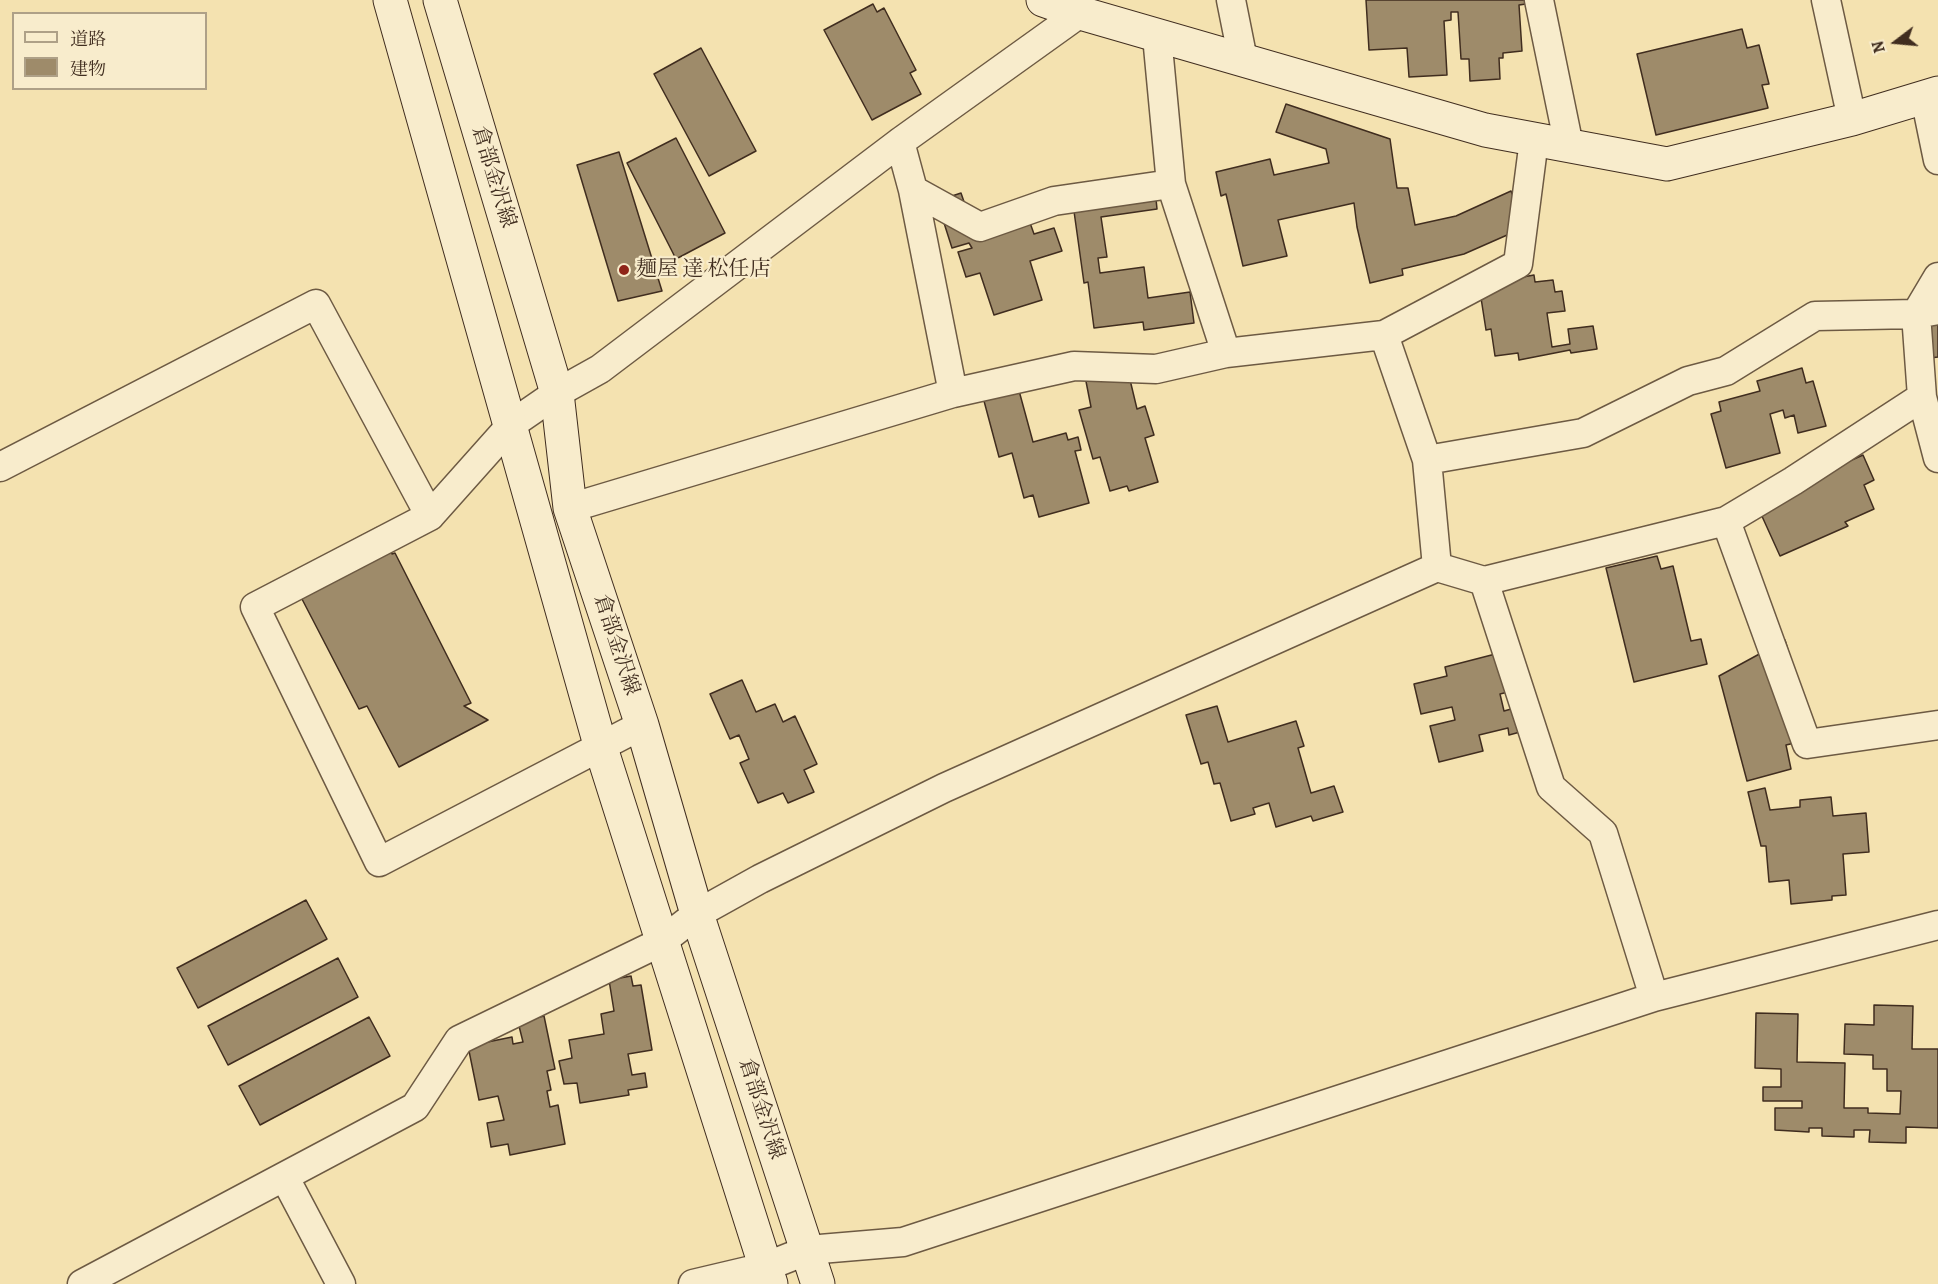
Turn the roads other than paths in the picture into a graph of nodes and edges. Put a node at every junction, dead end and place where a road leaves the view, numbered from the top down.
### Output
1 (390, 0) edge
2 (440, 0) edge
3 (1043, 0) edge
4 (1232, 0) edge
5 (1539, 0) edge
6 (1826, 0) edge
7 (1080, 13) junction
8 (1157, 36) junction
9 (1243, 60) junction
10 (1932, 95) edge
11 (1852, 119) junction
12 (1534, 140) junction
13 (900, 142) junction
14 (1569, 146) junction
15 (1938, 160) edge
16 (1171, 184) junction
17 (913, 190) junction
18 (1938, 277) edge
19 (1927, 312) edge
20 (1384, 335) junction
21 (1226, 353) junction
22 (557, 393) junction
23 (953, 393) junction
24 (1922, 397) junction
25 (512, 424) junction
26 (1938, 458) edge
27 (1427, 460) junction
28 (0, 467) edge
29 (570, 508) junction
30 (430, 516) junction
31 (1726, 521) junction
32 (1437, 567) junction
33 (1484, 581) junction
34 (642, 725) junction
35 (1938, 725) edge
36 (602, 748) junction
37 (697, 914) junction
38 (1938, 925) edge
39 (661, 942) junction
40 (1654, 997) junction
41 (285, 1178) junction
42 (808, 1250) junction
43 (768, 1276) edge
44 (82, 1284) edge
45 (341, 1284) edge
46 (693, 1284) edge
47 (818, 1284) edge

1 - 25 main road, 倉部金沢線
2 - 22 main road, 倉部金沢線
3 - 7 main road
4 - 9 street
5 - 14 street
6 - 11 street
7 - 8 main road
7 - 13 street
8 - 9 main road
8 - 16 street
9 - 12 main road
10 - 11 main road
10 - 15 street
11 - 14 main road
12 - 14 main road
12 - 20 street
13 - 17 street
13 - 22 street
16 - 17 street
16 - 21 street
17 - 23 street
18 - 19 street
19 - 24 street
19 - 27 street
20 - 21 street
20 - 27 street
21 - 23 street
22 - 25 street
22 - 29 main road, 倉部金沢線
23 - 29 street
24 - 26 street
24 - 31 street
25 - 30 street
25 - 36 main road, 倉部金沢線
27 - 32 street
28 - 30 street
29 - 34 main road, 倉部金沢線
30 - 36 street
31 - 33 street
31 - 35 street
32 - 33 street
32 - 37 street
33 - 40 street
34 - 36 street
34 - 37 main road, 倉部金沢線
36 - 39 main road, 倉部金沢線
37 - 39 street
37 - 42 main road, 倉部金沢線
38 - 40 street
39 - 41 street
39 - 43 main road, 倉部金沢線
40 - 42 street
41 - 44 street
41 - 45 street
42 - 43 street
42 - 47 main road, 倉部金沢線
43 - 46 street

